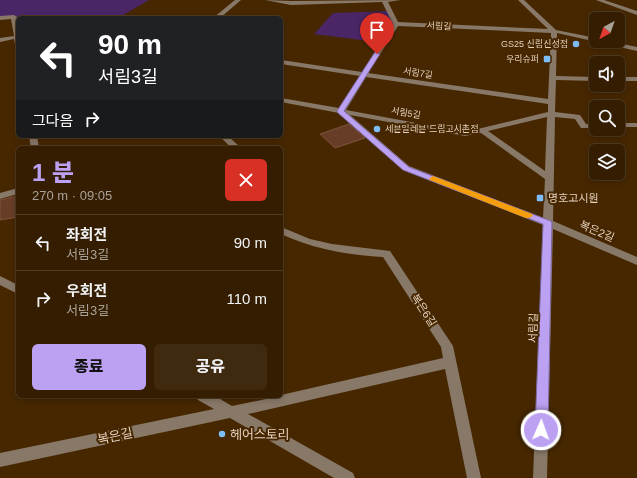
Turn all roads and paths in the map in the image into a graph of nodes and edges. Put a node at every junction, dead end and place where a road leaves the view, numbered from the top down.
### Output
1 (238, 0) edge
2 (268, 0) edge
3 (385, 0) edge
4 (397, 0) edge
5 (521, 0) edge
6 (599, 0) edge
7 (637, 13) edge
8 (218, 16) edge
9 (0, 18) edge
10 (396, 24) junction
11 (16, 30) edge
12 (554, 31) junction
13 (16, 37) edge
14 (589, 38) edge
15 (0, 40) edge
16 (625, 46) edge
17 (637, 49) edge
18 (283, 62) edge
19 (364, 74) junction
20 (552, 78) junction
21 (589, 79) edge
22 (625, 79) edge
23 (637, 79) edge
24 (283, 100) edge
25 (551, 102) junction
26 (341, 111) junction
27 (551, 114) junction
28 (637, 125) edge
29 (589, 126) edge
30 (625, 126) edge
31 (482, 130) junction
32 (225, 138) edge
33 (235, 146) edge
34 (549, 178) junction
35 (16, 192) edge
36 (0, 196) edge
37 (548, 223) junction
38 (283, 231) edge
39 (637, 261) edge
40 (0, 280) edge
41 (16, 289) edge
42 (451, 362) junction
43 (206, 398) edge
44 (231, 412) junction
45 (0, 460) edge
46 (348, 478) edge
47 (474, 478) edge
48 (540, 478) edge

1 - 8 street
2 - 3 street
3 - 4 street
3 - 10 street
5 - 12 street
6 - 7 street
9 - 11 street
10 - 12 street, 서림길
10 - 19 street
12 - 14 street
12 - 20 street, 서림길
13 - 15 street
16 - 17 street
18 - 19 street, 서림7길
19 - 25 street, 서림7길
19 - 26 street
20 - 21 street
20 - 25 street, 서림길
22 - 23 street
24 - 26 street, 서림5길
25 - 27 street, 서림길
26 - 31 street, 서림5길
26 - 37 street, 복은2길
27 - 29 street, 서림5길
27 - 31 street, 서림5길
27 - 34 street, 서림길
28 - 30 street
31 - 34 street
32 - 33 street
34 - 37 street, 서림길
35 - 36 street
37 - 39 street, 복은2길
37 - 48 street, 서림길
38 - 42 street, 복은6길
40 - 41 street
42 - 44 street, 복은길
42 - 47 street, 복은6길
43 - 44 street
44 - 45 street, 복은길
44 - 46 street

